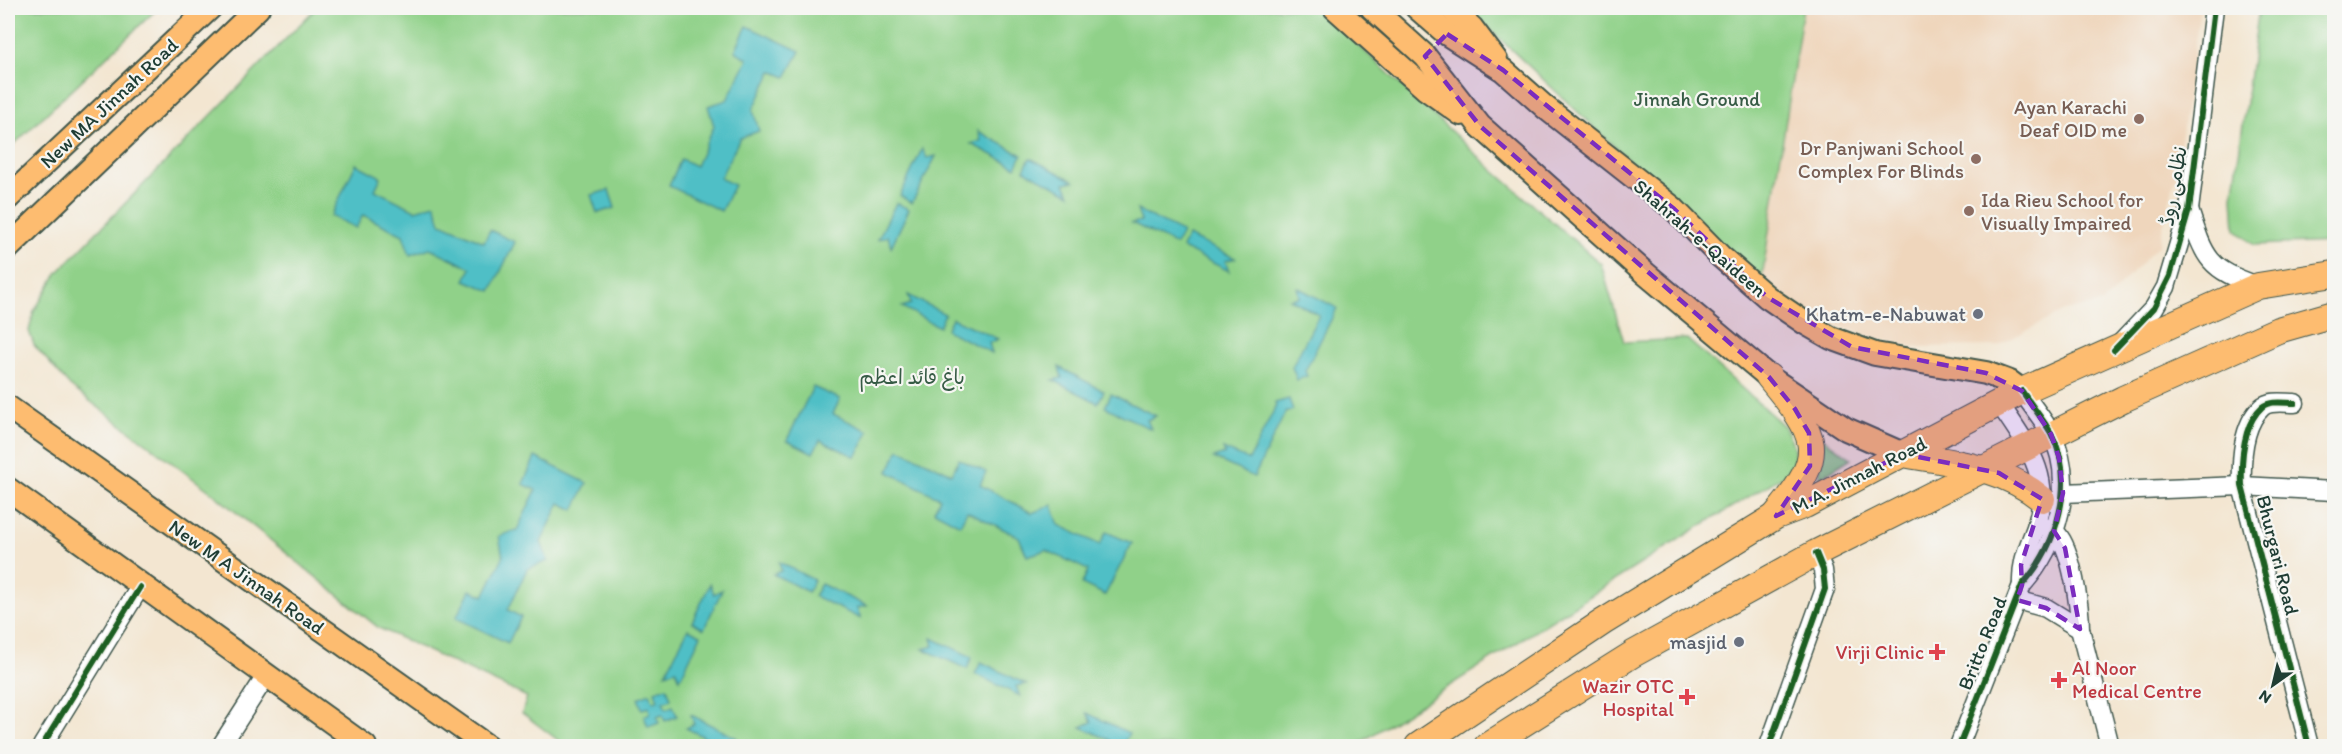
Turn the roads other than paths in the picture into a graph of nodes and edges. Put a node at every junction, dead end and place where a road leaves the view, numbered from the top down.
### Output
1 (210, 8) edge
2 (258, 8) edge
3 (1335, 8) edge
4 (1372, 8) edge
5 (1417, 8) edge
6 (1449, 8) edge
7 (2214, 8) edge
8 (1447, 34) junction
9 (1425, 56) junction
10 (1503, 70) junction
11 (1480, 126) junction
12 (8, 198) edge
13 (2189, 210) junction
14 (8, 248) edge
15 (2334, 274) edge
16 (2258, 286) junction
17 (2334, 314) edge
18 (2114, 350) junction
19 (1769, 377) junction
20 (2022, 391) junction
21 (1999, 403) junction
22 (2295, 403) dead end
23 (8, 407) edge
24 (2051, 434) junction
25 (2028, 447) junction
26 (1903, 454) junction
27 (1986, 469) junction
28 (2242, 486) junction
29 (8, 489) edge
30 (2334, 490) edge
31 (2053, 496) junction
32 (1776, 516) junction
33 (2045, 527) junction
34 (1816, 553) junction
35 (140, 587) junction
36 (2019, 592) junction
37 (2080, 629) junction
38 (266, 676) junction
39 (42, 747) edge
40 (221, 747) edge
41 (365, 747) edge
42 (487, 747) edge
43 (1418, 747) edge
44 (1487, 747) edge
45 (1768, 747) edge
46 (1959, 747) edge
47 (2110, 747) edge
48 (2309, 747) edge

1 - 12 main road, New MA Jinnah Road
2 - 14 main road
3 - 11 main road
4 - 9 main road
5 - 8 main road, Shahrah-e-Qaideen
6 - 10 main road
7 - 13 street, نظامی روڈ
8 - 9 main road
8 - 10 main road, Shahrah-e-Qaideen
9 - 11 main road
10 - 20 main road, Shahrah-e-Qaideen
11 - 19 main road
13 - 16 street, نظامی روڈ
13 - 18 street, نظامی روڈ
15 - 16 highway, M.A. Jinnah Road
16 - 18 highway, M.A. Jinnah Road
17 - 24 highway
18 - 20 highway, M.A. Jinnah Road
19 - 26 main road
19 - 32 highway
20 - 21 highway, M.A. Jinnah Road
20 - 24 street, Britto Road
21 - 25 street, Britto Road
21 - 26 highway, M.A. Jinnah Road
22 - 28 street, Bhurgari Road
23 - 42 main road, New M A Jinnah Road
24 - 25 highway
24 - 31 street, Britto Road
25 - 27 highway
25 - 31 street, Britto Road
26 - 27 highway
26 - 32 highway, M.A. Jinnah Road
27 - 31 highway
27 - 34 highway
28 - 30 street
28 - 31 street
28 - 48 street, Bhurgari Road
29 - 35 main road
31 - 33 street, Britto Road
32 - 43 highway, M.A. Jinnah Road
33 - 36 street, Britto Road
33 - 37 street
34 - 44 highway
34 - 45 street
35 - 38 main road
35 - 39 street
36 - 37 street
36 - 46 street, Britto Road
37 - 47 street
38 - 40 street
38 - 41 main road

